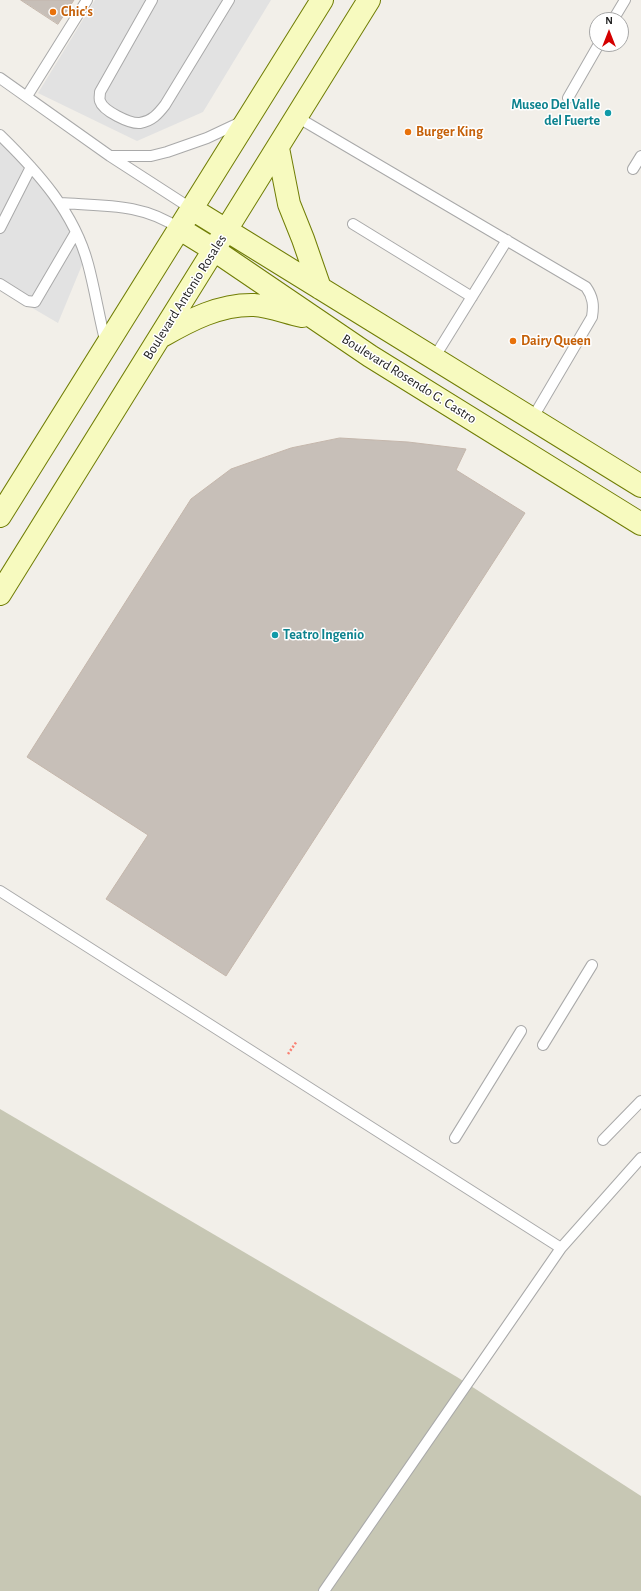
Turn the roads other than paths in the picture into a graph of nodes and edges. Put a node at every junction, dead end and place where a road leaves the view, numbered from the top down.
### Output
1 (87, 0) edge
2 (152, 0) edge
3 (229, 0) edge
4 (322, 0) edge
5 (369, 0) edge
6 (625, 0) edge
7 (618, 12) edge
8 (594, 52) edge
9 (0, 78) edge
10 (27, 96) junction
11 (568, 98) dead end
12 (297, 117) junction
13 (249, 119) junction
14 (0, 135) edge
15 (278, 148) junction
16 (110, 156) junction
17 (641, 156) edge
18 (31, 167) junction
19 (633, 169) dead end
20 (60, 203) junction
21 (192, 209) junction
22 (353, 224) dead end
23 (0, 228) edge
24 (180, 229) junction
25 (226, 230) junction
26 (76, 232) junction
27 (507, 240) junction
28 (214, 250) junction
29 (0, 284) edge
30 (320, 288) junction
31 (472, 297) junction
32 (313, 319) junction
33 (159, 338) junction
34 (106, 346) junction
35 (434, 358) junction
36 (532, 418) junction
37 (641, 486) edge
38 (0, 516) edge
39 (641, 524) edge
40 (0, 594) edge
41 (0, 891) edge
42 (592, 965) dead end
43 (521, 1031) dead end
44 (543, 1045) dead end
45 (641, 1101) edge
46 (455, 1138) dead end
47 (603, 1140) dead end
48 (641, 1158) edge
49 (561, 1248) junction
50 (324, 1591) edge

1 - 10 lane
2 - 3 lane
4 - 13 main road
5 - 12 main road, Boulevard Antonio Rosales
6 - 7 lane
8 - 11 lane
9 - 10 lane
10 - 16 lane
12 - 15 main road, Boulevard Antonio Rosales
12 - 27 lane
13 - 16 lane
13 - 21 main road
14 - 18 lane
15 - 25 main road, Boulevard Antonio Rosales
15 - 30 main road
16 - 21 lane
17 - 19 lane
18 - 20 lane
18 - 23 lane
20 - 24 lane
20 - 26 lane
21 - 24 main road
21 - 25 main road
22 - 31 lane
24 - 28 main road, Boulevard Rosendo G. Castro
24 - 34 main road
25 - 28 main road, Boulevard Antonio Rosales
25 - 30 main road
26 - 29 lane
26 - 34 lane
27 - 31 lane
27 - 36 lane
28 - 32 main road, Boulevard Rosendo G. Castro
28 - 33 main road, Boulevard Antonio Rosales
30 - 35 main road
31 - 35 lane
32 - 33 main road
32 - 39 main road, Boulevard Rosendo G. Castro
33 - 40 main road, Boulevard Antonio Rosales
34 - 38 main road
35 - 36 main road
36 - 37 main road
41 - 49 lane
42 - 44 lane
43 - 46 lane
45 - 47 lane
48 - 49 lane
49 - 50 lane

